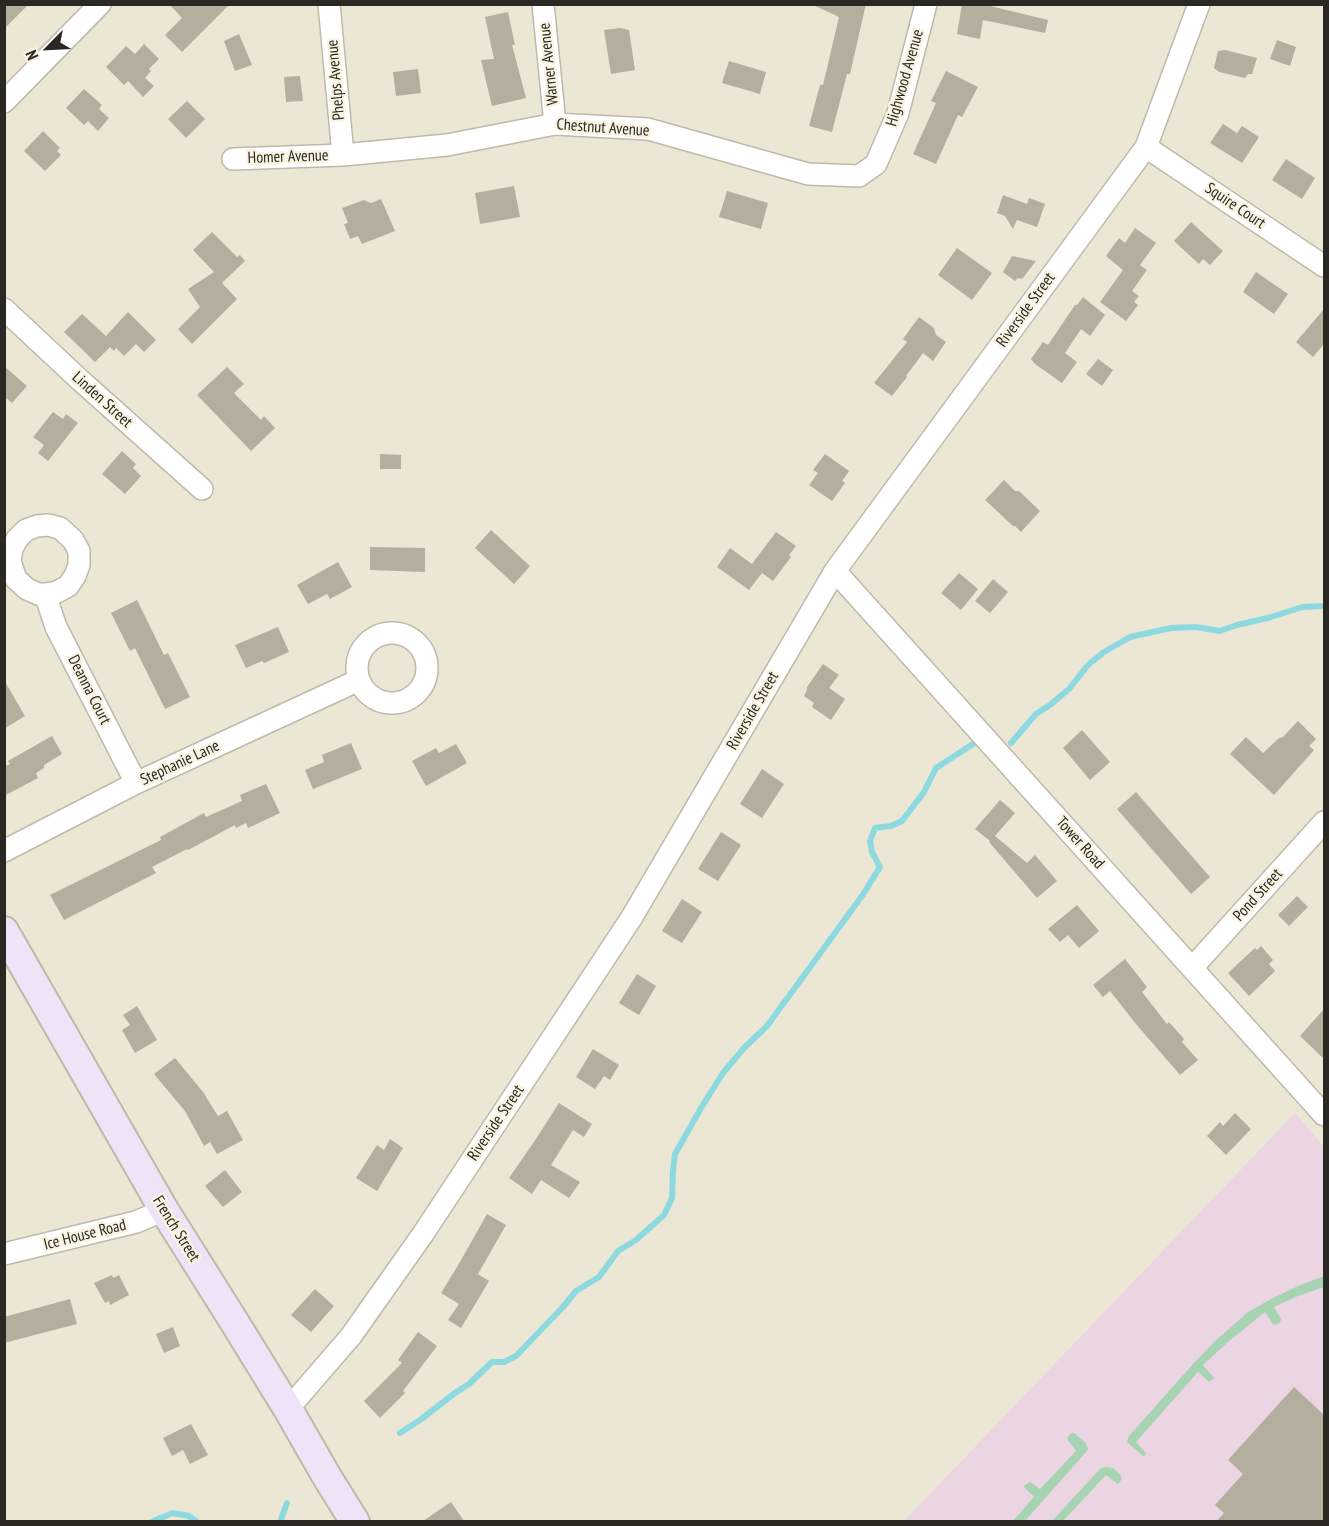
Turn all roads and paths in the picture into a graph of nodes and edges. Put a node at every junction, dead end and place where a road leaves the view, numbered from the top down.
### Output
1 (100, 4) edge
2 (329, 4) edge
3 (543, 4) edge
4 (926, 4) edge
5 (1199, 4) edge
6 (4, 102) edge
7 (555, 124) junction
8 (1146, 147) junction
9 (343, 155) junction
10 (233, 159) dead end
11 (859, 176) joint
12 (1324, 266) edge
13 (4, 309) edge
14 (202, 489) dead end
15 (835, 571) junction
16 (45, 594) dead end
17 (359, 680) dead end
18 (136, 783) junction
19 (1324, 822) edge
20 (4, 851) edge
21 (4, 931) edge
22 (1192, 968) junction
23 (1321, 1104) edge
24 (164, 1210) junction
25 (4, 1254) edge
26 (288, 1409) junction
27 (356, 1521) edge

1 - 6 street
2 - 9 street, Phelps Avenue
3 - 7 street, Warner Avenue
4 - 11 street, Highwood Avenue
5 - 8 street, Riverside Street
7 - 9 street, Chestnut Avenue
7 - 11 street, Chestnut Avenue
8 - 12 street, Squire Court
8 - 15 street, Riverside Street
9 - 10 street, Homer Avenue
13 - 14 street, Linden Street
15 - 22 street, Tower Road
15 - 26 street, Riverside Street
16 - 18 street, Deanna Court
17 - 18 street, Stephanie Lane
18 - 20 street, Stephanie Lane
19 - 22 street, Pond Street
21 - 24 street, French Street
22 - 23 street, Tower Road
24 - 25 street, Ice House Road
24 - 26 street, French Street
26 - 27 street, French Street

